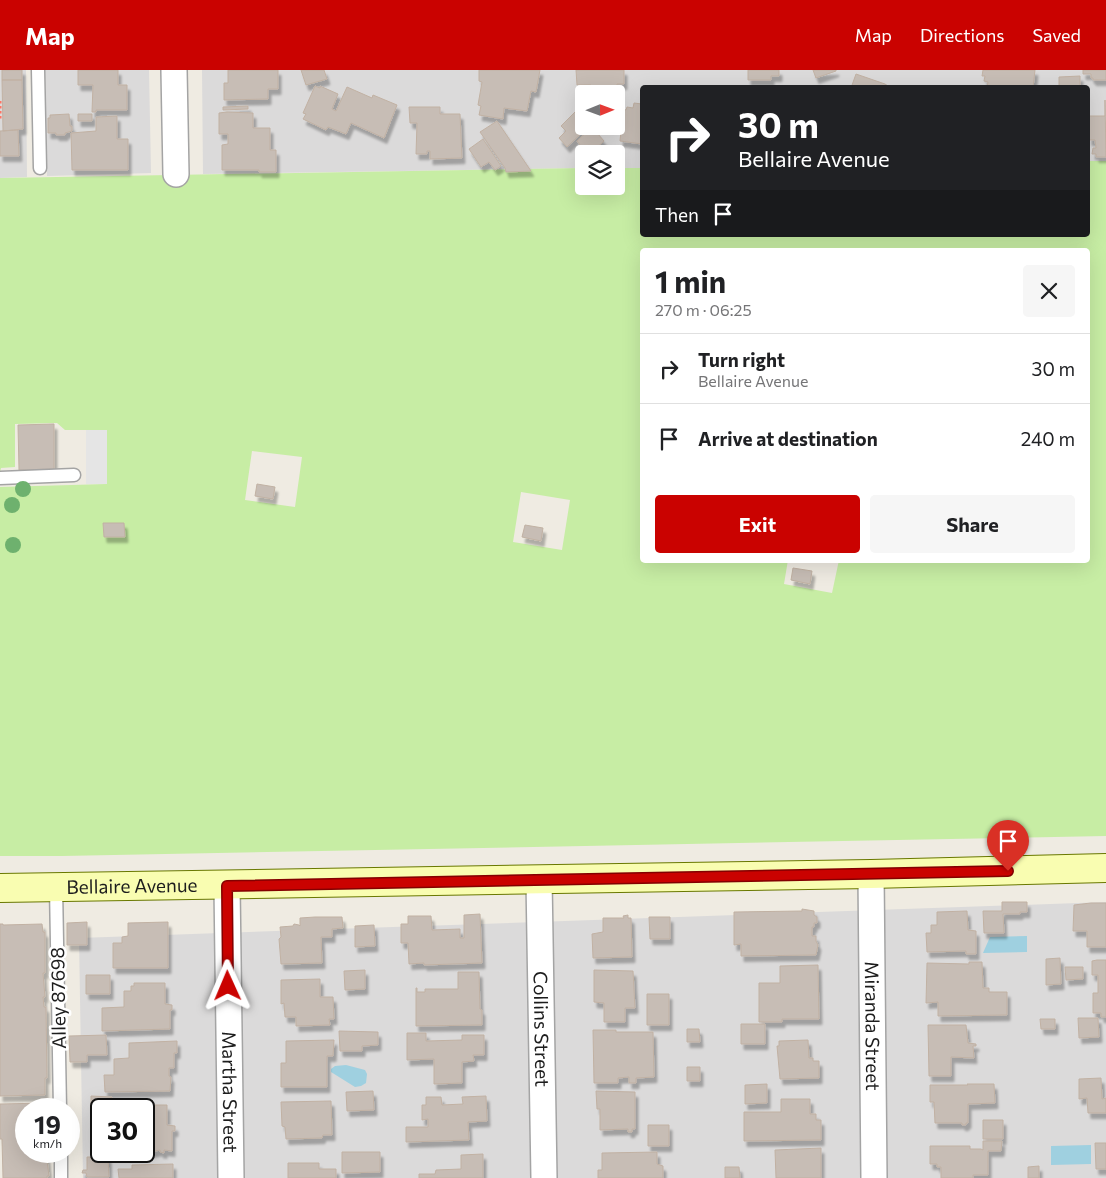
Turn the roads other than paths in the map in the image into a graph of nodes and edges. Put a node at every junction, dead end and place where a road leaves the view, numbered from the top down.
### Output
1 (38, 70) edge
2 (174, 70) edge
3 (40, 168) dead end
4 (176, 174) dead end
5 (74, 475) dead end
6 (0, 478) edge
7 (1106, 868) edge
8 (871, 874) junction
9 (539, 880) junction
10 (227, 886) junction
11 (56, 887) junction
12 (0, 888) edge
13 (60, 1098) edge
14 (61, 1163) edge
15 (61, 1178) edge
16 (231, 1178) edge
17 (544, 1178) edge
18 (874, 1178) edge

1 - 3 lane
2 - 4 street
5 - 6 lane
7 - 8 street, Bellaire Avenue
8 - 9 street, Bellaire Avenue
8 - 18 street, Miranda Street
9 - 10 street, Bellaire Avenue
9 - 17 street, Collins Street
10 - 11 street, Bellaire Avenue
10 - 16 street, Martha Street
11 - 12 street, Bellaire Avenue
11 - 13 lane, Alley 87698
14 - 15 lane

